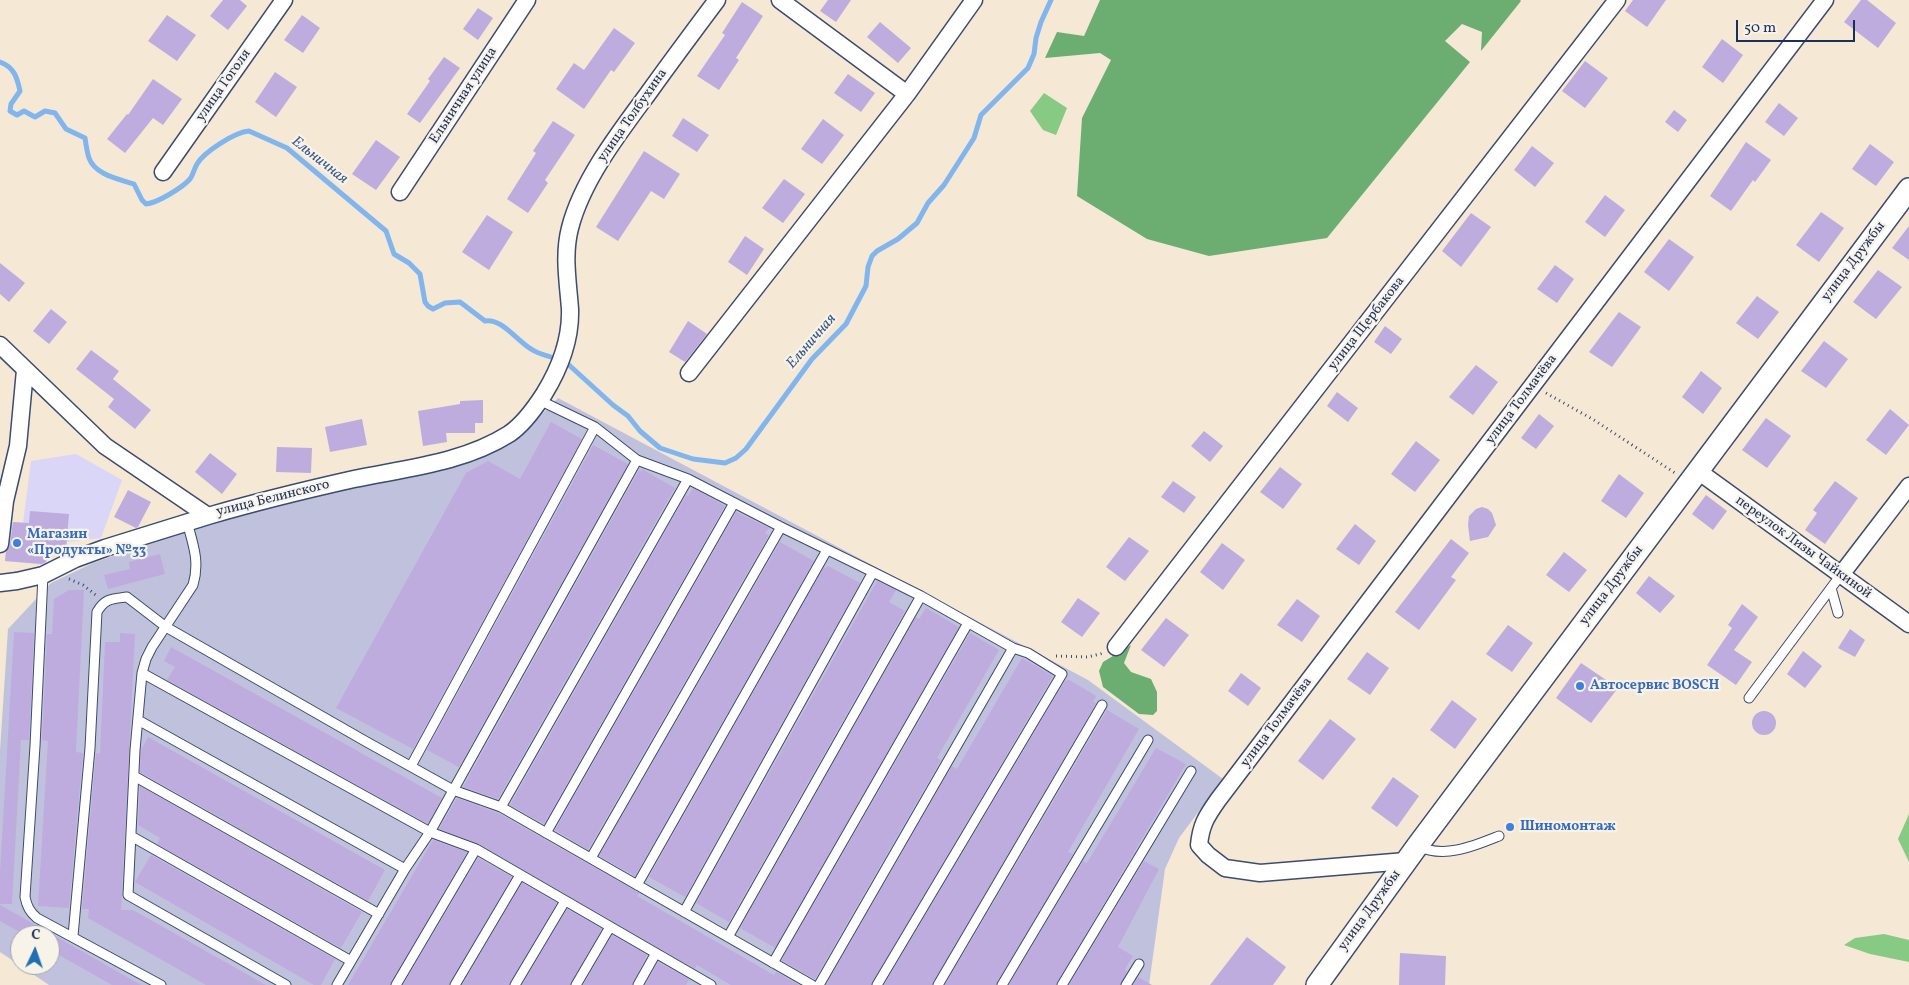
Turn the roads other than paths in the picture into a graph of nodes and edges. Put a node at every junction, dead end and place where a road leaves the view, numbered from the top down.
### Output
1 (284, 0) edge
2 (527, 0) edge
3 (717, 0) edge
4 (780, 0) edge
5 (974, 0) edge
6 (1617, 0) edge
7 (1825, 0) edge
8 (907, 94) junction
9 (163, 172) dead end
10 (1909, 188) edge
11 (400, 192) dead end
12 (0, 345) edge
13 (561, 361) joint
14 (25, 370) junction
15 (689, 373) dead end
16 (540, 400) junction
17 (595, 426) junction
18 (637, 460) junction
19 (1693, 477) junction
20 (688, 479) junction
21 (1909, 486) edge
22 (734, 503) junction
23 (208, 516) junction
24 (187, 522) junction
25 (781, 527) junction
26 (0, 544) edge
27 (827, 550) junction
28 (873, 572) junction
29 (46, 573) junction
30 (1836, 582) junction
31 (0, 583) edge
32 (921, 596) junction
33 (1838, 613) dead end
34 (968, 623) junction
35 (1909, 624) edge
36 (166, 627) junction
37 (1116, 647) road end
38 (1013, 648) junction
39 (142, 673) junction
40 (1749, 698) dead end
41 (1102, 706) dead end
42 (138, 720) junction
43 (1148, 740) dead end
44 (412, 766) junction
45 (1191, 772) dead end
46 (134, 776) junction
47 (453, 790) junction
48 (500, 807) junction
49 (430, 832) junction
50 (546, 832) junction
51 (131, 836) junction
52 (1499, 836) dead end
53 (476, 849) junction
54 (1412, 853) junction
55 (590, 858) junction
56 (405, 869) junction
57 (520, 874) junction
58 (637, 885) junction
59 (565, 901) junction
60 (684, 912) junction
61 (378, 914) junction
62 (610, 926) junction
63 (73, 936) junction
64 (728, 937) junction
65 (656, 953) junction
66 (351, 961) junction
67 (773, 963) junction
68 (1139, 964) dead end
69 (700, 982) edge
70 (161, 985) edge
71 (286, 985) edge
72 (338, 985) edge
73 (396, 985) edge
74 (455, 985) edge
75 (515, 985) edge
76 (576, 985) edge
77 (638, 985) edge
78 (711, 985) edge
79 (812, 985) edge
80 (819, 985) edge
81 (877, 985) edge
82 (938, 985) edge
83 (1002, 985) edge
84 (1062, 985) edge
85 (1126, 985) edge
86 (1317, 985) edge

1 - 9 street, улица Гоголя
2 - 11 street, Ельничная улица
3 - 13 street, улица Толбухина
4 - 8 street
5 - 8 street
6 - 37 street, улица Щербакова
7 - 54 street, улица Толмачёва
8 - 15 street
10 - 19 street, улица Дружбы
12 - 14 street, улица Белинского
13 - 16 street, улица Белинского
14 - 23 street, улица Белинского
14 - 26 street
16 - 17 lane
16 - 23 street, улица Белинского
17 - 18 lane
17 - 44 lane
18 - 20 lane
18 - 47 lane
19 - 30 street, переулок Лизы Чайкиной
19 - 54 street, улица Дружбы
20 - 22 lane
20 - 48 lane
21 - 30 street
22 - 25 lane
22 - 50 lane
23 - 24 street
24 - 29 street
24 - 36 lane
25 - 27 lane
25 - 55 lane
27 - 28 lane
27 - 58 lane
28 - 32 lane
28 - 60 lane
29 - 31 street
29 - 63 lane
30 - 33 lane
30 - 35 street, переулок Лизы Чайкиной
30 - 40 lane
32 - 34 lane
32 - 64 lane
34 - 38 lane
34 - 67 lane
36 - 39 lane
36 - 44 lane
36 - 63 lane
38 - 80 lane
38 - 81 lane
39 - 42 lane
39 - 49 lane
41 - 82 lane
42 - 46 lane
42 - 56 lane
43 - 83 lane
44 - 47 lane
45 - 84 lane
46 - 51 lane
46 - 61 lane
47 - 48 lane
47 - 49 lane
48 - 50 lane
49 - 53 lane
49 - 56 lane
50 - 55 lane
51 - 66 lane
51 - 71 lane
52 - 54 lane
53 - 57 lane
53 - 73 lane
54 - 86 street, улица Дружбы
55 - 58 lane
56 - 61 lane
57 - 59 lane
57 - 74 lane
58 - 60 lane
59 - 62 lane
59 - 75 lane
60 - 64 lane
61 - 66 lane
62 - 65 lane
62 - 76 lane
63 - 70 lane
64 - 67 lane
65 - 69 lane
65 - 77 lane
66 - 72 lane
67 - 79 lane
68 - 85 lane
69 - 78 lane

